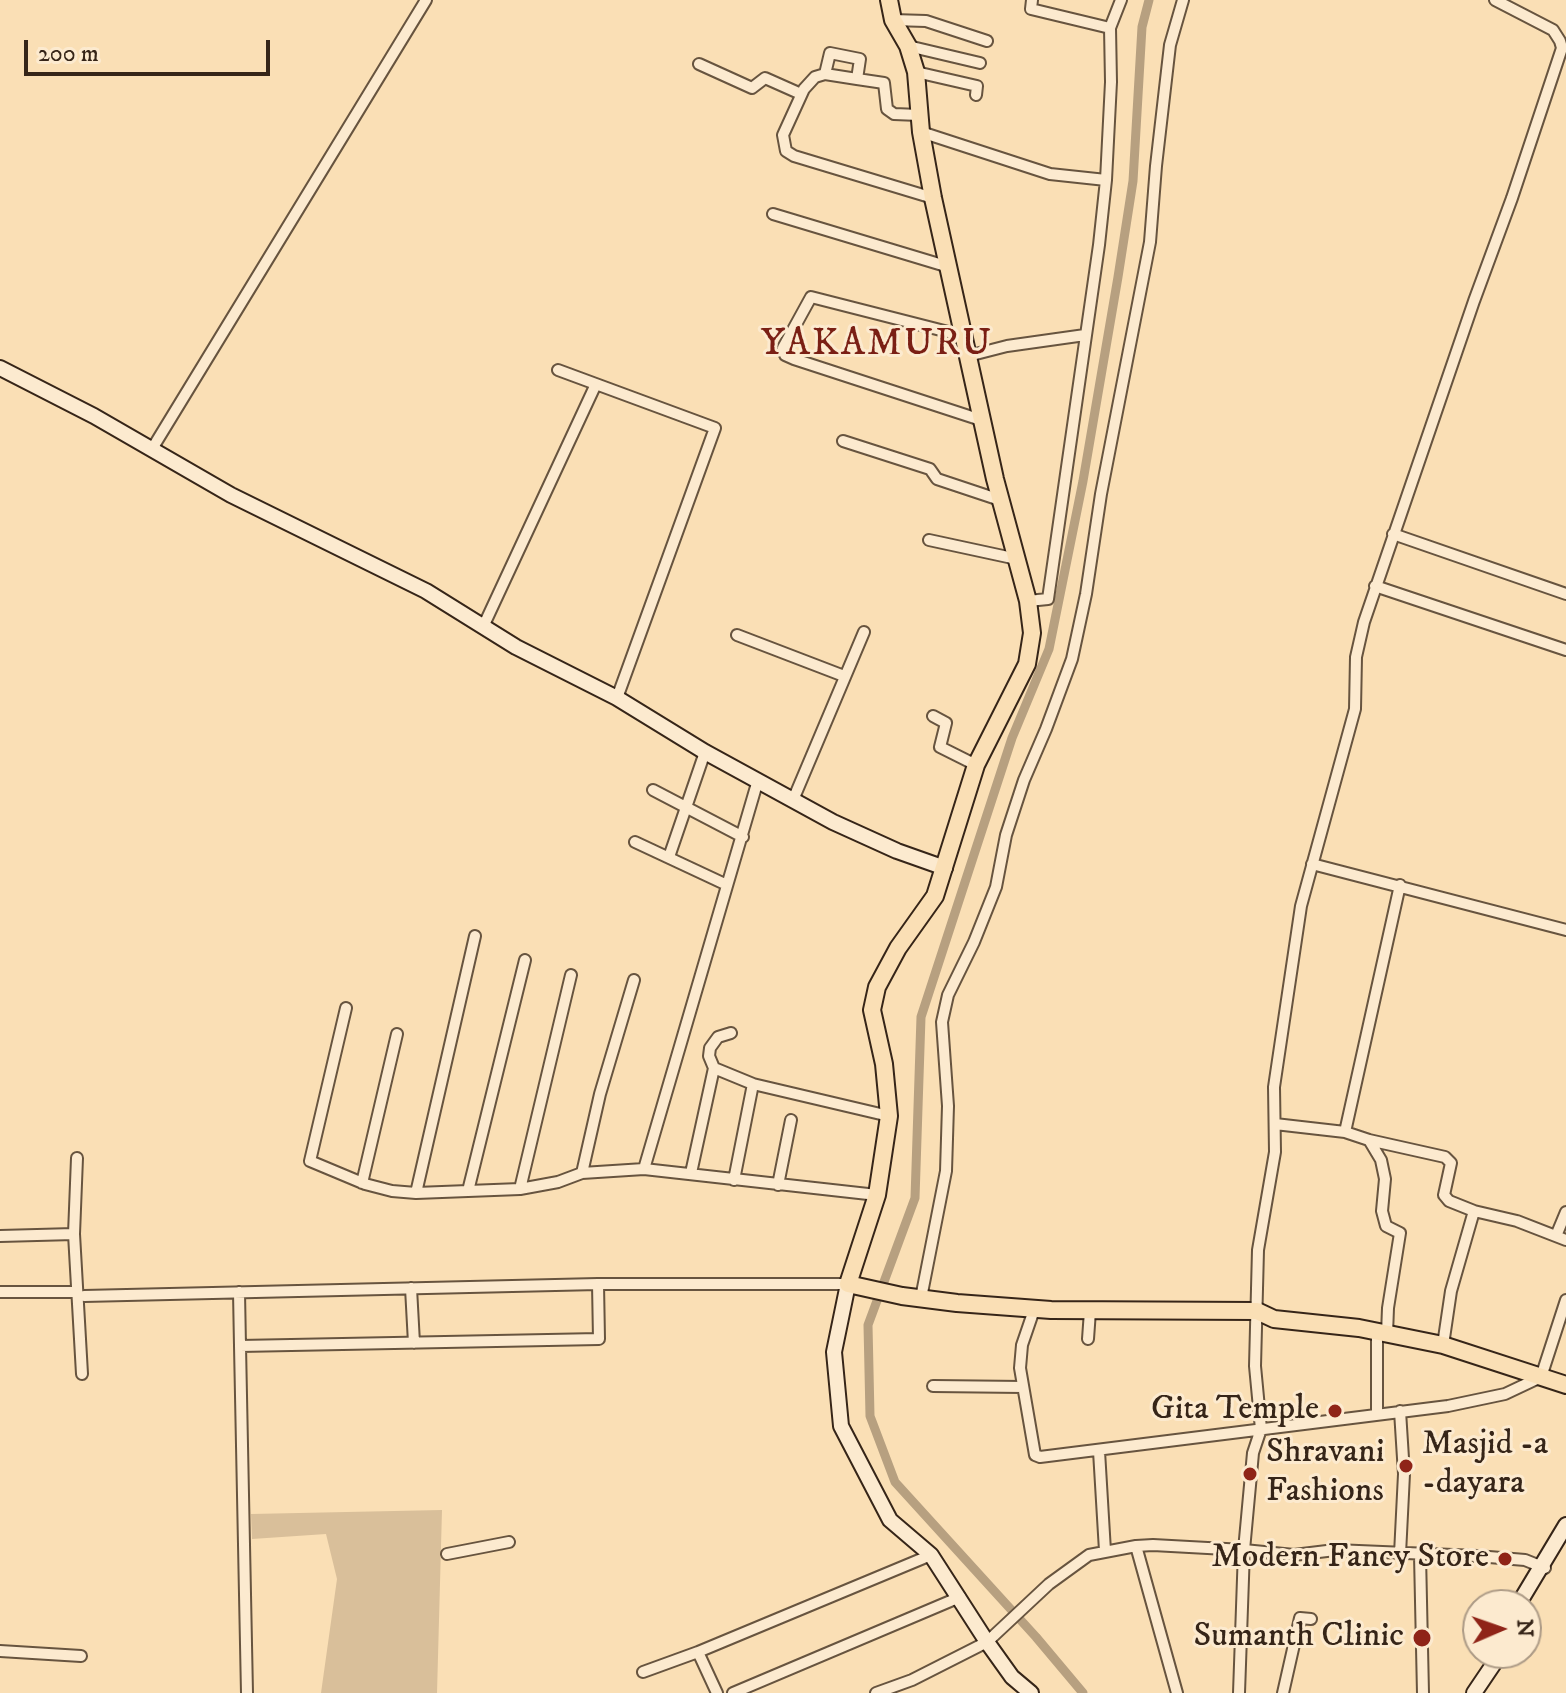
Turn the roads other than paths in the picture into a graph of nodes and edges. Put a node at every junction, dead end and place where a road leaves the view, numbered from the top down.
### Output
1 (426, 0) edge
2 (889, 0) edge
3 (1032, 0) edge
4 (1121, 0) edge
5 (1183, 0) edge
6 (1495, 0) edge
7 (893, 20) junction
8 (1110, 28) junction
9 (987, 41) dead end
10 (908, 46) junction
11 (980, 63) dead end
12 (699, 64) dead end
13 (916, 72) junction
14 (825, 74) junction
15 (857, 79) junction
16 (801, 94) junction
17 (976, 95) dead end
18 (920, 124) junction
19 (1106, 180) junction
20 (933, 198) junction
21 (773, 214) dead end
22 (949, 267) junction
23 (1085, 335) junction
24 (964, 336) junction
25 (968, 356) junction
26 (0, 368) edge
27 (558, 370) dead end
28 (596, 384) junction
29 (981, 420) junction
30 (843, 441) dead end
31 (152, 449) junction
32 (1000, 500) junction
33 (1393, 534) junction
34 (929, 540) dead end
35 (1017, 559) junction
36 (1375, 586) junction
37 (1566, 594) edge
38 (1028, 601) junction
39 (483, 627) junction
40 (864, 632) dead end
41 (737, 635) dead end
42 (1566, 650) edge
43 (844, 676) junction
44 (617, 698) junction
45 (933, 716) dead end
46 (705, 752) junction
47 (976, 765) junction
48 (758, 780) junction
49 (653, 790) dead end
50 (793, 800) junction
51 (685, 806) junction
52 (743, 837) junction
53 (635, 842) dead end
54 (669, 857) junction
55 (1312, 864) junction
56 (945, 868) junction
57 (727, 885) junction
58 (1400, 885) junction
59 (1566, 930) edge
60 (475, 936) dead end
61 (525, 960) dead end
62 (571, 975) dead end
63 (634, 980) dead end
64 (346, 1008) dead end
65 (731, 1033) dead end
66 (397, 1034) dead end
67 (714, 1068) junction
68 (753, 1084) junction
69 (889, 1116) junction
70 (791, 1120) dead end
71 (1275, 1124) junction
72 (1345, 1132) junction
73 (1369, 1140) junction
74 (77, 1158) dead end
75 (644, 1169) junction
76 (582, 1173) junction
77 (691, 1173) junction
78 (734, 1180) junction
79 (362, 1183) junction
80 (778, 1185) junction
81 (520, 1189) junction
82 (468, 1191) junction
83 (416, 1193) junction
84 (877, 1195) junction
85 (1474, 1211) junction
86 (1566, 1212) edge
87 (74, 1234) junction
88 (0, 1236) edge
89 (1561, 1238) edge
90 (598, 1284) junction
91 (855, 1285) junction
92 (411, 1288) junction
93 (0, 1292) edge
94 (239, 1292) junction
95 (80, 1294) junction
96 (921, 1298) junction
97 (1566, 1300) edge
98 (1035, 1307) junction
99 (1090, 1311) junction
100 (1257, 1311) junction
101 (1382, 1334) junction
102 (1088, 1339) dead end
103 (414, 1343) junction
104 (1443, 1345) junction
105 (240, 1346) junction
106 (82, 1374) dead end
107 (1541, 1377) junction
108 (1566, 1385) edge
109 (933, 1386) dead end
110 (1023, 1387) junction
111 (1400, 1411) junction
112 (1377, 1413) junction
113 (1261, 1429) junction
114 (1099, 1451) junction
115 (1566, 1525) edge
116 (1566, 1539) edge
117 (509, 1542) dead end
118 (1136, 1546) junction
119 (1244, 1550) junction
120 (1105, 1551) junction
121 (447, 1554) dead end
122 (1400, 1554) junction
123 (931, 1555) junction
124 (1420, 1555) junction
125 (1544, 1568) junction
126 (1529, 1589) edge
127 (1535, 1589) edge
128 (960, 1597) junction
129 (1311, 1619) dead end
130 (992, 1639) junction
131 (0, 1651) edge
132 (698, 1652) junction
133 (81, 1656) dead end
134 (1480, 1669) edge
135 (1490, 1669) edge
136 (643, 1672) dead end
137 (247, 1693) edge
138 (717, 1693) edge
139 (733, 1693) edge
140 (876, 1693) edge
141 (1031, 1693) edge
142 (1177, 1693) edge
143 (1239, 1693) edge
144 (1283, 1693) edge
145 (1423, 1693) edge
146 (1465, 1693) edge
147 (1474, 1693) edge

1 - 31 street
2 - 7 main road
3 - 8 street
4 - 8 street
5 - 96 street
6 - 33 street
7 - 9 street
7 - 10 main road
8 - 19 street
10 - 11 street
10 - 13 main road
12 - 16 street
13 - 17 street
13 - 18 main road
14 - 15 street
14 - 15 street
14 - 16 street
15 - 18 street
16 - 20 street
18 - 19 street
18 - 20 main road
19 - 23 street
20 - 22 main road
21 - 22 street
22 - 24 main road
23 - 25 street
23 - 38 street
24 - 25 main road
24 - 29 street
25 - 29 main road
26 - 31 main road
27 - 28 street
28 - 39 street
28 - 44 street
29 - 32 main road
30 - 32 street
31 - 39 main road
32 - 35 main road
33 - 36 street
33 - 37 street
34 - 35 street
35 - 38 main road
36 - 42 street
36 - 55 street
38 - 47 main road
39 - 44 main road
40 - 43 street
41 - 43 street
43 - 50 street
44 - 46 main road
45 - 47 street
46 - 48 main road
46 - 51 street
47 - 56 main road
48 - 50 main road
48 - 52 street
49 - 51 street
50 - 56 main road
51 - 52 street
51 - 54 street
52 - 57 street
53 - 54 street
54 - 57 street
55 - 58 street
55 - 71 street
56 - 69 main road
57 - 75 street
58 - 59 street
58 - 72 street
60 - 83 street
61 - 82 street
62 - 81 street
63 - 76 street
64 - 79 street
65 - 67 street
66 - 79 street
67 - 68 street
67 - 77 street
68 - 69 street
68 - 78 street
69 - 84 main road
70 - 80 street
71 - 72 street
71 - 100 street
72 - 73 street
73 - 85 street
73 - 101 street
74 - 87 street
75 - 76 street
75 - 77 street
76 - 81 street
77 - 78 street
78 - 80 street
79 - 83 street
80 - 84 street
81 - 82 street
82 - 83 street
84 - 91 main road
85 - 89 street
85 - 104 street
86 - 89 street
87 - 88 street
87 - 95 street
90 - 91 street
90 - 92 street
90 - 103 street
91 - 96 main road
91 - 123 main road
92 - 94 street
92 - 103 street
93 - 95 street
94 - 95 street
94 - 105 street
95 - 106 street
96 - 98 main road
97 - 107 street
98 - 99 main road
98 - 110 street
99 - 100 main road
99 - 102 street
100 - 101 main road
100 - 113 street
101 - 104 main road
101 - 112 street
103 - 105 street
104 - 107 main road
105 - 137 street
107 - 108 main road
107 - 111 street
109 - 110 street
110 - 114 street
111 - 112 street
111 - 122 street
112 - 113 street
113 - 114 street
113 - 119 street
114 - 120 street
115 - 125 main road
116 - 125 main road
117 - 121 street
118 - 119 street
118 - 120 street
118 - 142 street
119 - 122 street
119 - 143 street
120 - 130 street
122 - 124 street
123 - 128 main road
123 - 132 street
124 - 125 street
124 - 145 street
125 - 126 main road
125 - 127 main road
128 - 130 main road
128 - 139 street
129 - 144 street
130 - 140 street
130 - 141 main road
131 - 133 street
132 - 136 street
132 - 138 street
134 - 146 main road
135 - 147 main road

